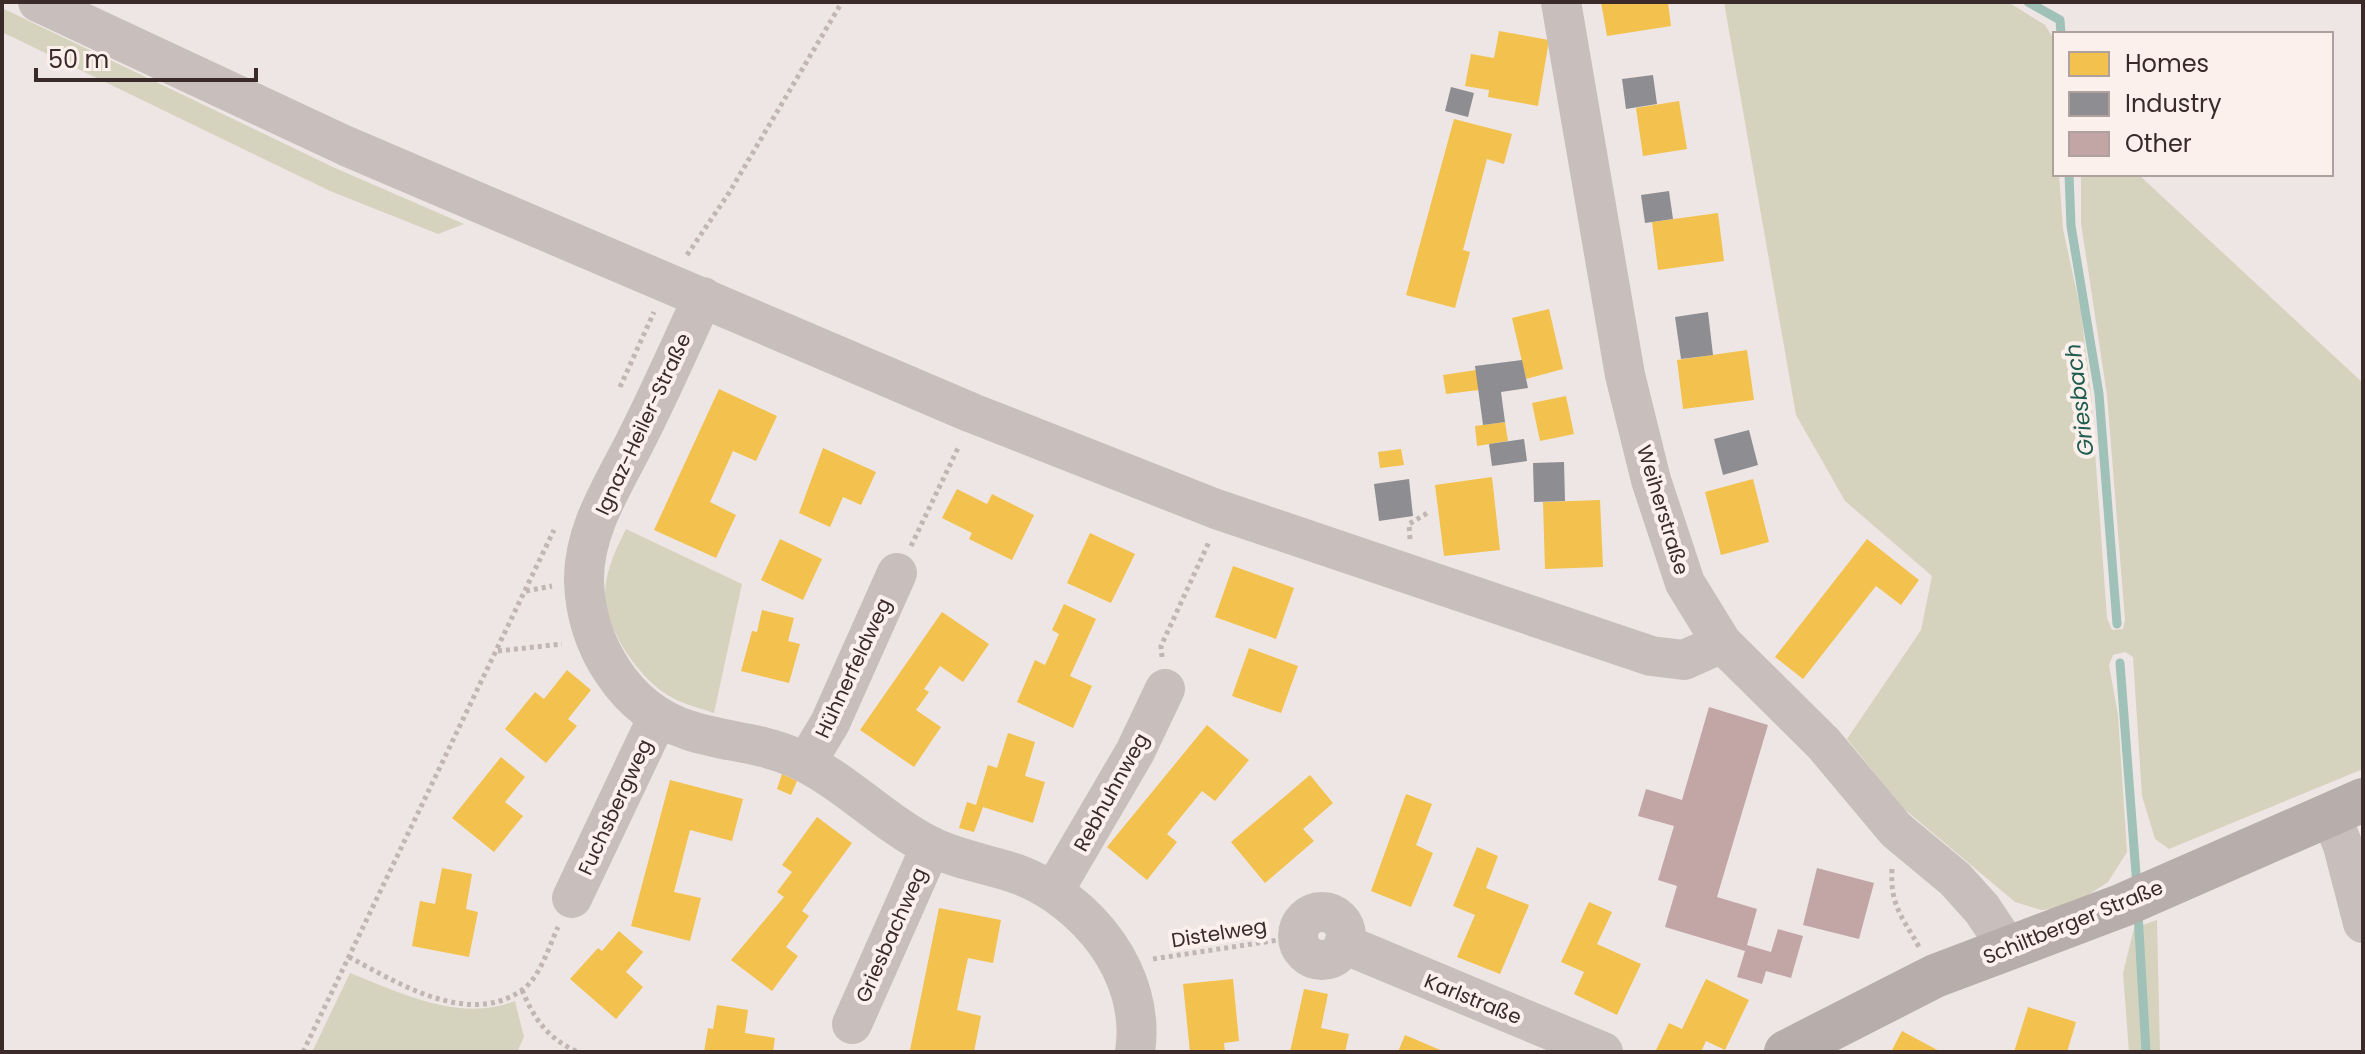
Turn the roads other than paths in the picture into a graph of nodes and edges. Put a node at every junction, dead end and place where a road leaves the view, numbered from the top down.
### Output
1 (38, 2) edge
2 (1561, 2) edge
3 (685, 290) junction
4 (897, 573) road end
5 (1722, 643) junction
6 (1165, 689) road end
7 (658, 717) junction
8 (806, 763) junction
9 (2346, 806) edge
10 (931, 846) junction
11 (1053, 892) junction
12 (572, 898) road end
13 (2363, 923) edge
14 (1298, 937) road end
15 (2008, 948) junction
16 (852, 1024) dead end
17 (1797, 1050) edge
18 (1135, 1052) edge
19 (1603, 1052) edge

1 - 3 street
2 - 5 street, Weiherstraße
3 - 5 street
3 - 7 street, Ignaz-Heiler-Straße
4 - 8 street, Hühnerfeldweg
5 - 15 street, Weiherstraße
6 - 11 street, Rebhuhnweg
7 - 8 street, Ignaz-Heiler-Straße
7 - 12 street, Fuchsbergweg
8 - 10 street, Ignaz-Heiler-Straße
9 - 13 street
9 - 15 main road, Schiltberger Straße
10 - 11 street, Ignaz-Heiler-Straße
10 - 16 street, Griesbachweg
11 - 18 street, Ignaz-Heiler-Straße
14 - 19 street, Karlstraße
15 - 17 main road, Schiltberger Straße

